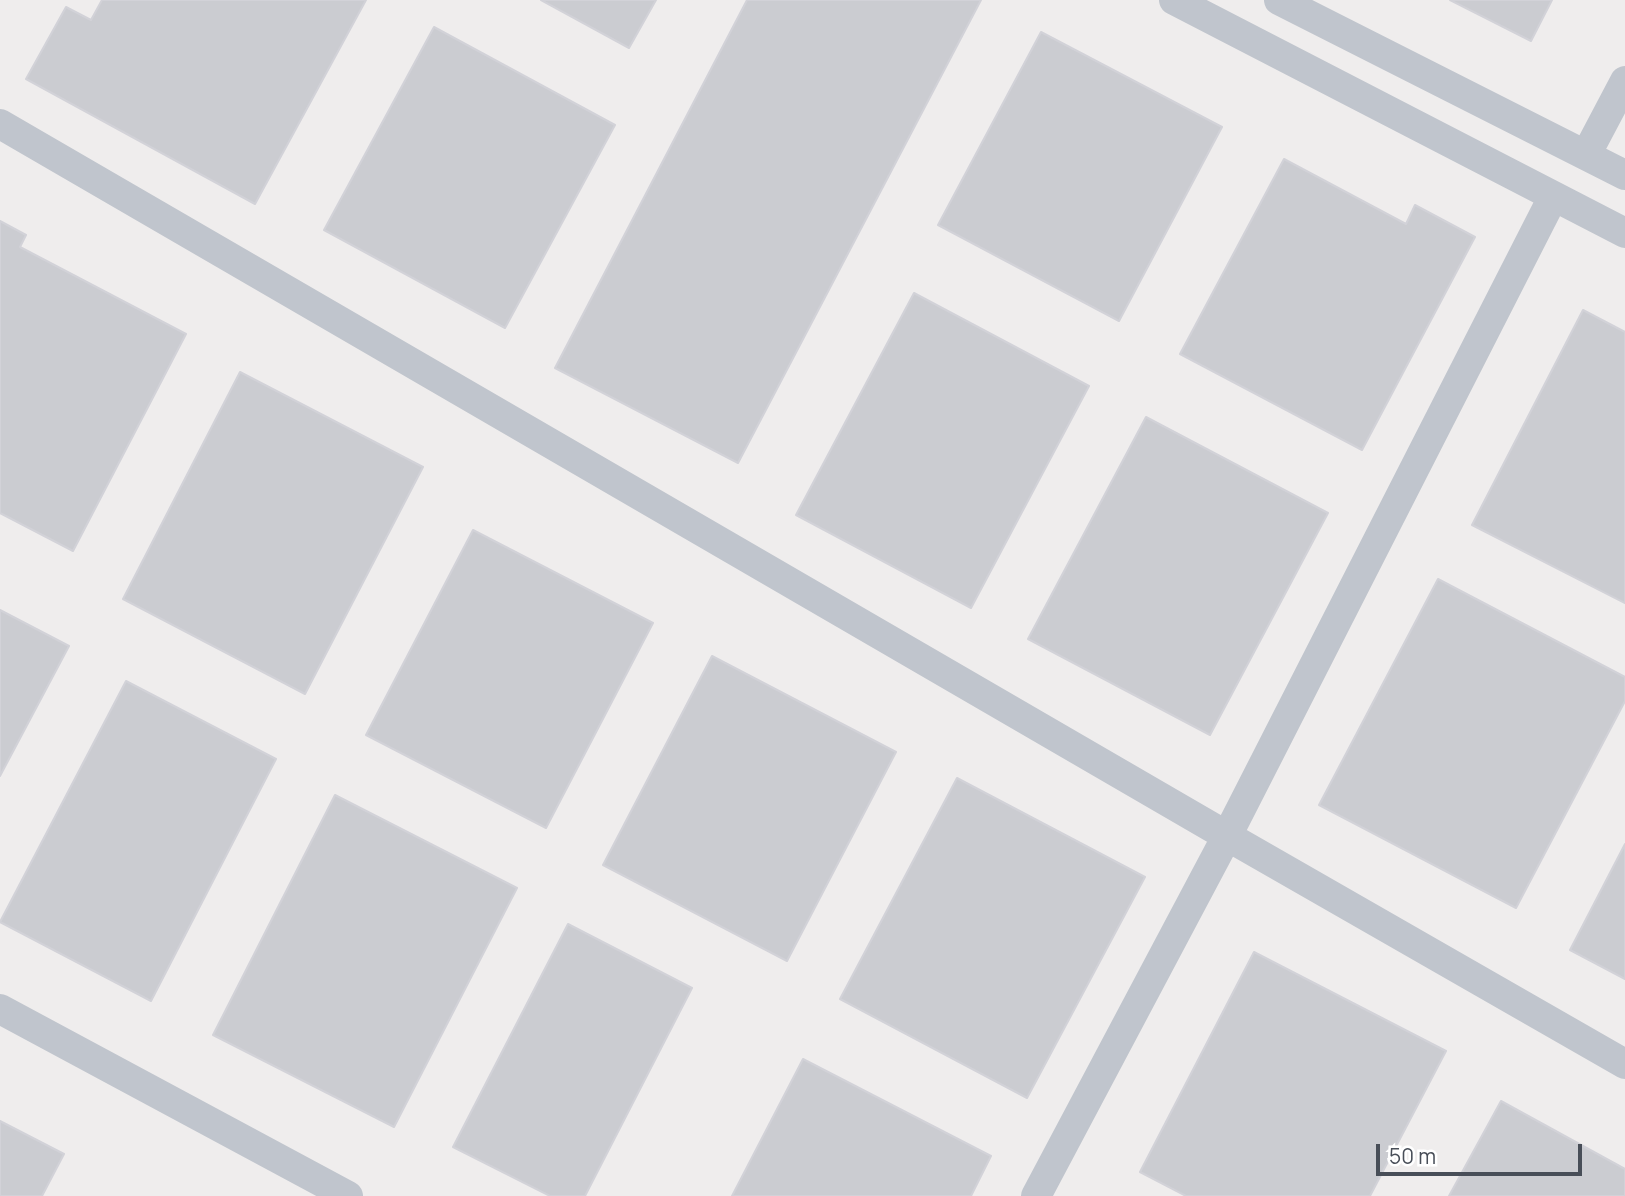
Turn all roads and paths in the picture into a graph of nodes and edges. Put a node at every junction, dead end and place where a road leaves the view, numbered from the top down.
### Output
1 (1174, 0) edge
2 (1279, 0) edge
3 (1625, 81) edge
4 (0, 124) edge
5 (1587, 155) junction
6 (1625, 175) edge
7 (1553, 197) junction
8 (1625, 233) edge
9 (1227, 836) junction
10 (0, 1009) edge
11 (1625, 1064) edge
12 (348, 1196) edge
13 (1036, 1196) edge

1 - 7 street
2 - 5 street
3 - 5 street
4 - 9 street
5 - 6 street
7 - 8 street
7 - 9 street
9 - 11 street
9 - 13 street
10 - 12 street

